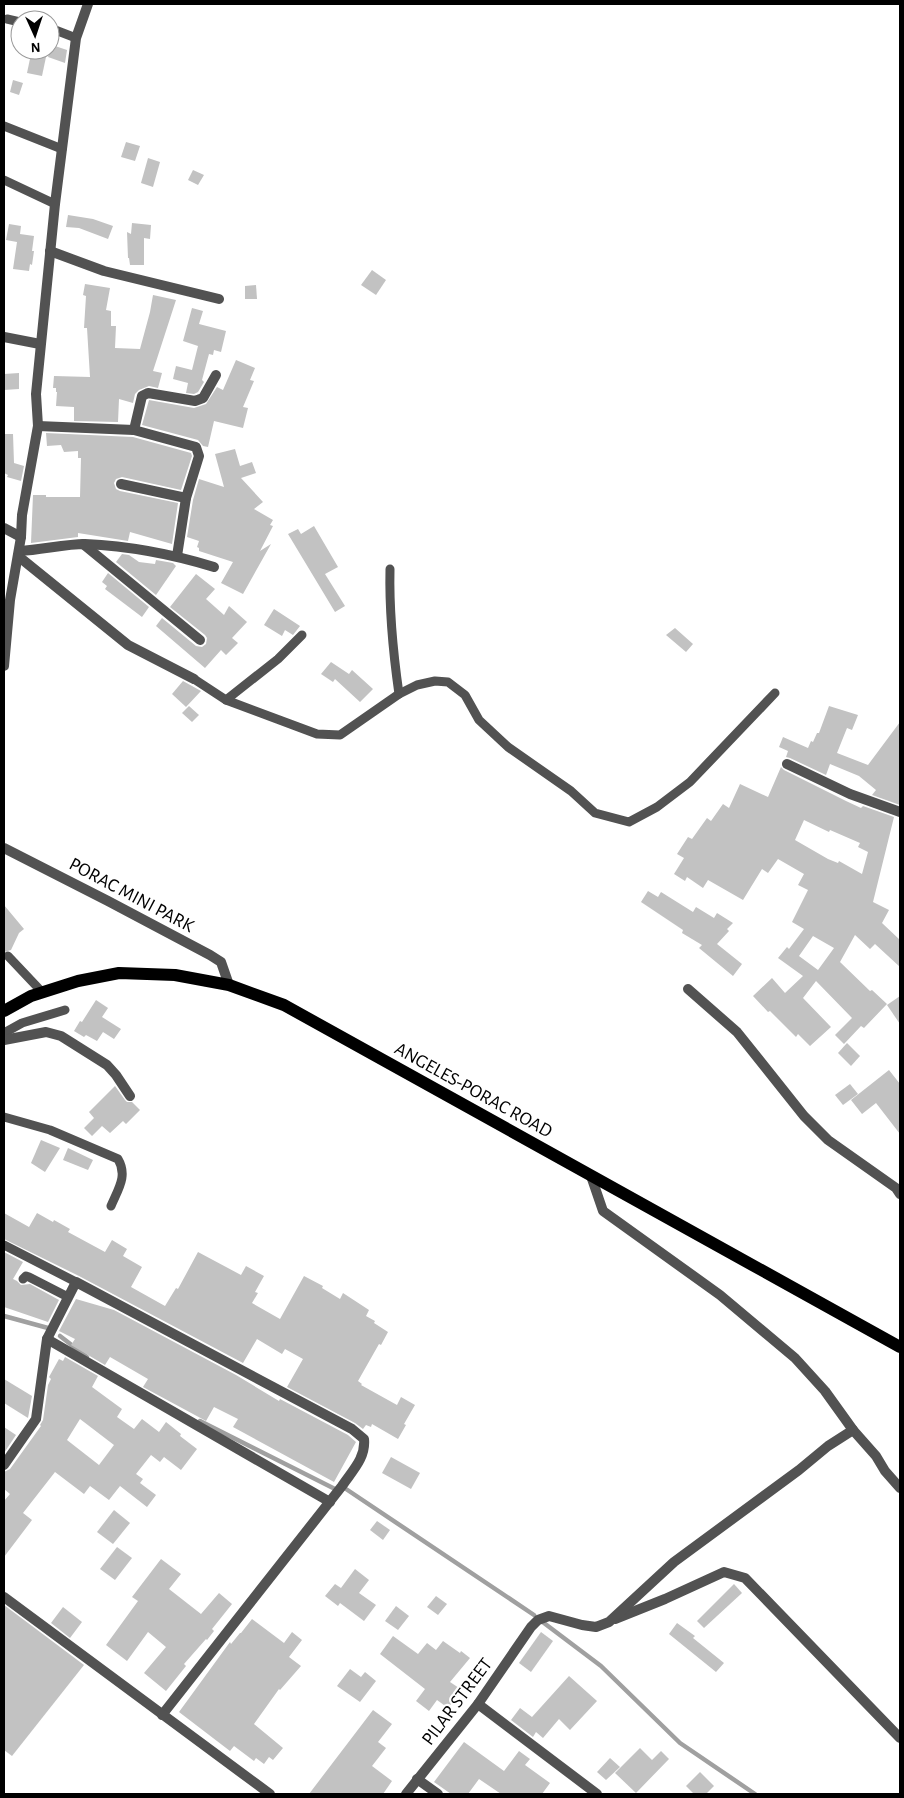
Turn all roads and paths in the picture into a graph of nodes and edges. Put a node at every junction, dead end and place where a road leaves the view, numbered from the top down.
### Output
1 (88, 4) edge
2 (60, 32) edge
3 (76, 38) junction
4 (4, 126) edge
5 (62, 149) junction
6 (4, 180) edge
7 (55, 204) junction
8 (50, 252) junction
9 (219, 299) dead end
10 (4, 337) edge
11 (40, 344) junction
12 (216, 375) dead end
13 (38, 426) junction
14 (134, 430) junction
15 (120, 484) dead end
16 (186, 498) junction
17 (4, 528) edge
18 (21, 537) junction
19 (83, 544) junction
20 (19, 553) junction
21 (177, 556) junction
22 (214, 567) dead end
23 (390, 570) dead end
24 (7, 600) edge
25 (302, 635) dead end
26 (200, 640) dead end
27 (4, 666) edge
28 (194, 679) joint
29 (775, 693) dead end
30 (399, 694) junction
31 (226, 700) junction
32 (787, 764) dead end
33 (900, 812) edge
34 (4, 848) edge
35 (8, 956) dead end
36 (229, 984) junction
37 (688, 989) dead end
38 (42, 992) junction
39 (65, 1010) dead end
40 (4, 1011) edge
41 (4, 1032) edge
42 (4, 1040) edge
43 (130, 1096) dead end
44 (4, 1116) edge
45 (591, 1176) junction
46 (900, 1194) edge
47 (111, 1206) dead end
48 (4, 1245) edge
49 (23, 1279) dead end
50 (76, 1282) junction
51 (68, 1297) junction
52 (47, 1339) junction
53 (900, 1347) edge
54 (853, 1430) junction
55 (4, 1465) edge
56 (900, 1488) edge
57 (330, 1502) junction
58 (4, 1597) edge
59 (609, 1622) junction
60 (478, 1704) junction
61 (162, 1715) junction
62 (900, 1738) edge
63 (418, 1779) junction
64 (270, 1794) edge
65 (406, 1794) edge
66 (438, 1794) edge
67 (597, 1794) edge

1 - 3 street
2 - 3 lane
3 - 5 street
4 - 5 lane
5 - 7 street
6 - 7 lane
7 - 8 street
8 - 9 street
8 - 11 street
10 - 11 street
11 - 13 street
12 - 14 street
13 - 14 street
13 - 18 street
14 - 16 street
15 - 16 street
16 - 21 street
17 - 18 street
18 - 20 street
19 - 20 street
19 - 21 street
19 - 26 street
20 - 24 street
20 - 28 street
21 - 22 street
23 - 30 lane
24 - 27 street
25 - 31 lane
28 - 31 lane
29 - 30 lane
30 - 31 lane
32 - 33 street
34 - 36 street, PORAC MINI PARK
35 - 38 lane
36 - 38 main road, ANGELES-PORAC ROAD
36 - 45 main road, ANGELES-PORAC ROAD
37 - 46 street
38 - 40 main road, ANGELES-PORAC ROAD
39 - 41 lane
42 - 43 street
44 - 47 lane
45 - 53 main road, ANGELES-PORAC ROAD
45 - 54 street
48 - 50 lane
49 - 51 lane
50 - 51 street
50 - 57 street
51 - 52 street
52 - 55 street
52 - 57 street
54 - 56 street
54 - 59 street
57 - 61 street
58 - 61 street
59 - 60 street, PILAR STREET
59 - 62 street
60 - 63 street, PILAR STREET
60 - 67 street
61 - 64 street
63 - 65 street, PILAR STREET
63 - 66 street

